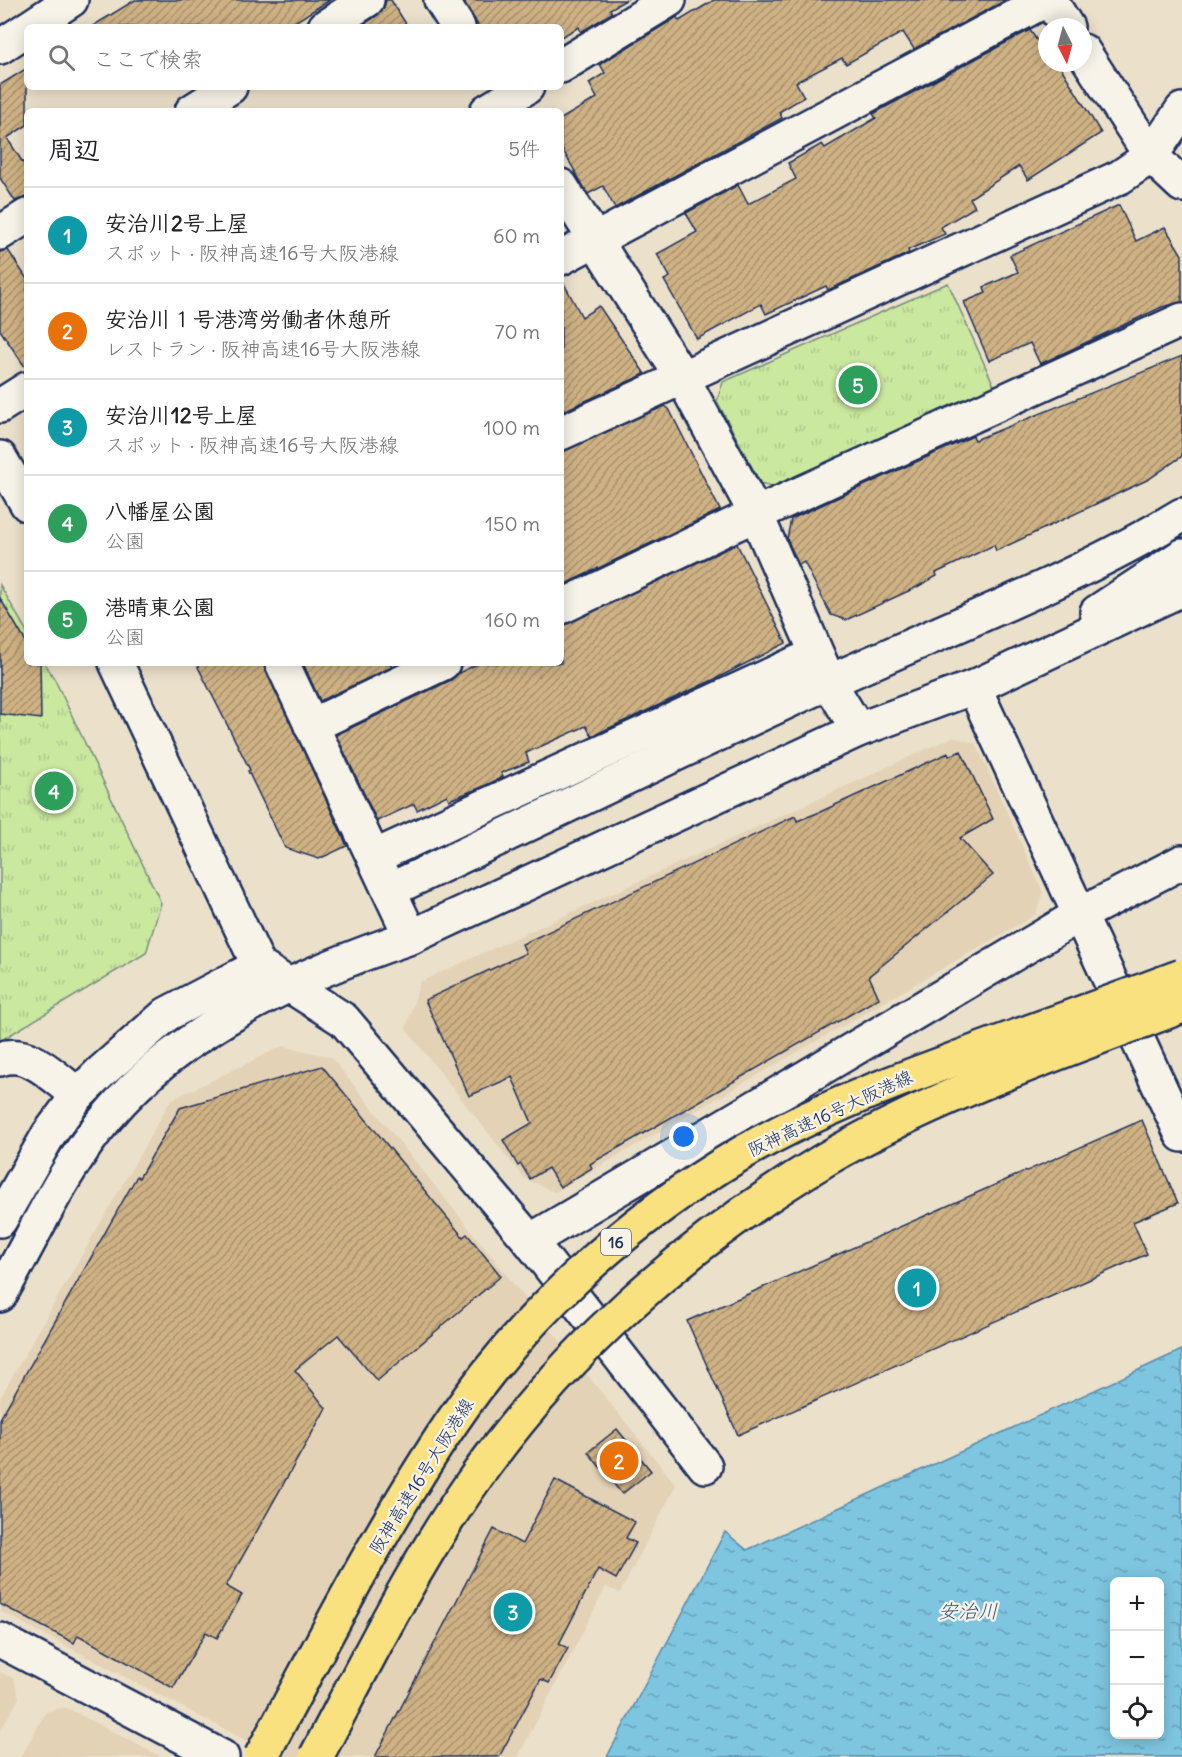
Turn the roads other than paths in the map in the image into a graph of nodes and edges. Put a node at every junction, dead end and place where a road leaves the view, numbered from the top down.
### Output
1 (71, 0) edge
2 (367, 0) edge
3 (441, 0) edge
4 (669, 0) edge
5 (1048, 0) edge
6 (1061, 18) edge
7 (34, 24) edge
8 (330, 24) edge
9 (456, 24) edge
10 (24, 31) edge
11 (0, 47) edge
12 (564, 64) edge
13 (1092, 65) edge
14 (225, 90) edge
15 (197, 108) edge
16 (1182, 110) edge
17 (1151, 156) junction
18 (1182, 185) edge
19 (564, 191) edge
20 (24, 218) edge
21 (0, 233) edge
22 (595, 240) junction
23 (564, 256) edge
24 (1182, 320) edge
25 (682, 377) junction
26 (24, 392) edge
27 (0, 406) edge
28 (564, 432) edge
29 (0, 458) edge
30 (24, 499) edge
31 (756, 514) junction
32 (1182, 515) edge
33 (1182, 556) edge
34 (1182, 589) edge
35 (564, 606) edge
36 (799, 662) dead end
37 (117, 666) edge
38 (283, 666) edge
39 (437, 666) edge
40 (1011, 670) junction
41 (829, 682) junction
42 (974, 687) junction
43 (311, 726) junction
44 (858, 730) junction
45 (374, 857) junction
46 (1182, 862) edge
47 (390, 890) junction
48 (1081, 914) junction
49 (411, 938) junction
50 (259, 966) junction
51 (1182, 976) edge
52 (291, 986) junction
53 (1182, 1006) edge
54 (0, 1059) edge
55 (78, 1095) junction
56 (1182, 1135) edge
57 (0, 1220) edge
58 (530, 1241) junction
59 (0, 1296) edge
60 (705, 1466) dead end
61 (0, 1640) edge
62 (222, 1757) edge
63 (261, 1757) edge
64 (316, 1757) edge

1 - 7 street
2 - 8 street
3 - 9 street
4 - 12 street
5 - 6 street
5 - 22 street
10 - 11 street
13 - 17 street
14 - 15 street
16 - 17 street
17 - 18 street
17 - 25 street
19 - 22 street
20 - 21 street
22 - 23 street
22 - 25 street
24 - 31 street
25 - 28 street
25 - 31 street
26 - 27 street
29 - 30 street
31 - 35 street
31 - 41 street
32 - 41 street
33 - 40 street
34 - 40 street
36 - 45 street
37 - 50 street
38 - 43 street
39 - 43 street
40 - 42 street
41 - 44 street
41 - 47 street
42 - 44 street
42 - 48 street
43 - 45 street
44 - 49 street
45 - 47 street
46 - 48 street
47 - 49 street
48 - 56 street
48 - 58 street
49 - 52 street
50 - 52 street
50 - 55 street
51 - 63 highway, 阪神高速16号大阪港線 / 16, bridge
52 - 58 street
52 - 59 street
53 - 64 highway, 阪神高速16号大阪港線, bridge
54 - 55 street
55 - 57 street
58 - 60 street
61 - 62 street

